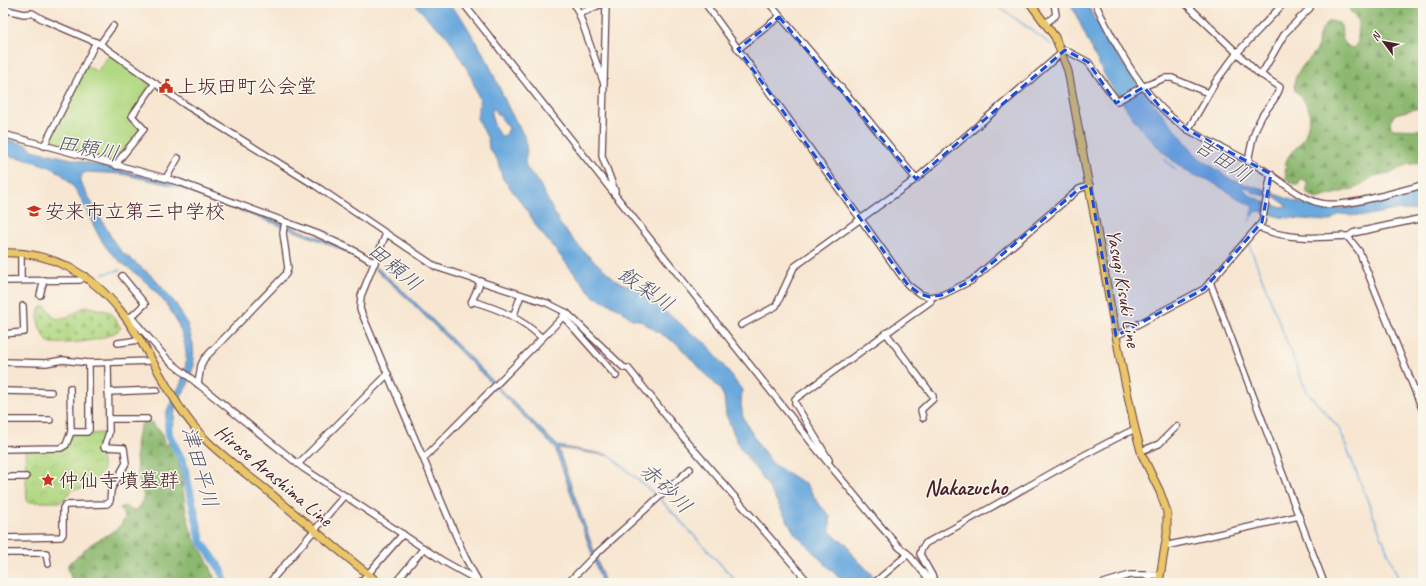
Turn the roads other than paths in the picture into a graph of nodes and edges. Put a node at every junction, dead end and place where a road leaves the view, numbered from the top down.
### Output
1 (463, 3) edge
2 (574, 3) edge
3 (605, 3) edge
4 (705, 3) edge
5 (770, 3) edge
6 (1030, 3) edge
7 (1054, 3) edge
8 (1096, 3) edge
9 (1184, 3) edge
10 (1284, 3) edge
11 (1309, 3) edge
12 (3, 9) edge
13 (579, 14) junction
14 (779, 17) junction
15 (1046, 23) junction
16 (113, 26) dead end
17 (98, 43) junction
18 (738, 49) junction
19 (1062, 53) junction
20 (1237, 53) junction
21 (1261, 75) junction
22 (154, 83) junction
23 (604, 83) junction
24 (1142, 87) junction
25 (1208, 93) junction
26 (1188, 130) junction
27 (3, 134) edge
28 (44, 146) junction
29 (178, 158) dead end
30 (1248, 162) junction
31 (117, 166) junction
32 (1271, 174) junction
33 (166, 178) junction
34 (916, 179) junction
35 (1090, 185) junction
36 (1423, 185) edge
37 (618, 198) junction
38 (1423, 218) edge
39 (861, 219) junction
40 (284, 224) junction
41 (1260, 225) junction
42 (386, 234) junction
43 (1348, 237) junction
44 (3, 253) edge
45 (21, 253) junction
46 (374, 264) junction
47 (85, 276) junction
48 (122, 276) dead end
49 (21, 280) junction
50 (44, 280) junction
51 (3, 281) edge
52 (481, 281) junction
53 (1210, 282) junction
54 (521, 294) junction
55 (40, 295) dead end
56 (930, 297) junction
57 (23, 306) dead end
58 (564, 314) junction
59 (128, 317) junction
60 (513, 317) junction
61 (741, 325) dead end
62 (886, 333) junction
63 (3, 334) edge
64 (1116, 336) junction
65 (542, 338) junction
66 (139, 340) junction
67 (118, 343) dead end
68 (152, 361) junction
69 (3, 362) edge
70 (89, 363) junction
71 (108, 363) junction
72 (388, 374) junction
73 (616, 376) dead end
74 (198, 384) junction
75 (70, 388) dead end
76 (157, 390) dead end
77 (3, 392) edge
78 (52, 392) dead end
79 (108, 392) junction
80 (1423, 411) edge
81 (922, 418) dead end
82 (110, 419) junction
83 (148, 419) dead end
84 (3, 420) edge
85 (50, 420) dead end
86 (1177, 426) dead end
87 (1136, 429) junction
88 (71, 432) junction
89 (3, 449) edge
90 (1141, 451) junction
91 (424, 458) junction
92 (298, 464) junction
93 (690, 469) dead end
94 (834, 469) junction
95 (3, 477) edge
96 (26, 477) dead end
97 (344, 496) junction
98 (1299, 516) junction
99 (314, 530) junction
100 (403, 534) junction
101 (3, 538) edge
102 (1165, 546) junction
103 (424, 548) junction
104 (3, 553) edge
105 (906, 555) junction
106 (48, 564) dead end
107 (368, 574) junction
108 (1150, 575) junction
109 (1160, 575) junction
110 (478, 581) edge
111 (269, 583) edge
112 (360, 583) edge
113 (379, 583) edge
114 (395, 583) edge
115 (471, 583) edge
116 (568, 583) edge
117 (809, 583) edge
118 (874, 583) edge
119 (932, 583) edge
120 (1104, 583) edge
121 (1149, 583) edge
122 (1159, 583) edge
123 (1324, 583) edge

1 - 37 street
2 - 13 street
3 - 13 street
3 - 23 street
4 - 18 street
5 - 14 street
6 - 15 main road, Yasugi Kisuki Line
7 - 15 street
8 - 24 street
9 - 20 street
10 - 20 street
11 - 21 street
12 - 17 street
13 - 23 street
14 - 18 street
14 - 34 street
15 - 19 main road, Yasugi Kisuki Line
16 - 17 street
17 - 22 street
17 - 28 street
18 - 39 street
19 - 24 street
19 - 34 street
19 - 35 main road, Yasugi Kisuki Line
20 - 21 street
20 - 25 street
21 - 30 street
22 - 31 street
22 - 42 street
23 - 37 street
24 - 25 street
24 - 26 street
25 - 26 street
26 - 30 street
27 - 28 street
28 - 31 street
29 - 33 street
30 - 32 street
31 - 33 street
32 - 36 street
32 - 41 street
33 - 40 street
34 - 39 street
35 - 56 street
35 - 64 main road, Yasugi Kisuki Line
37 - 94 street
38 - 43 street
39 - 56 street
39 - 61 street
40 - 46 street
40 - 74 street
41 - 43 street
41 - 53 street
42 - 46 street
42 - 52 street
43 - 80 street
44 - 45 main road, Hirose Arashima Line
45 - 47 main road, Hirose Arashima Line
45 - 49 street
46 - 72 street
47 - 50 street
47 - 59 main road, Hirose Arashima Line
48 - 59 street
49 - 50 street
49 - 51 street
50 - 55 street
52 - 54 street
52 - 60 street
53 - 64 street
53 - 98 street
54 - 58 street
54 - 60 street
56 - 62 street
57 - 63 street
58 - 65 street
58 - 73 street
58 - 117 street
59 - 66 main road, Hirose Arashima Line
59 - 74 street
60 - 65 street
62 - 81 street
62 - 94 street
64 - 87 main road, Yasugi Kisuki Line
65 - 91 street
66 - 67 street
66 - 68 main road, Hirose Arashima Line
68 - 71 street
68 - 99 main road, Hirose Arashima Line
69 - 70 street
70 - 71 street
70 - 88 street
71 - 79 street
72 - 91 street
72 - 92 street
74 - 92 street
75 - 88 street
76 - 79 street
77 - 78 street
79 - 82 street
82 - 83 street
82 - 101 street
84 - 85 street
86 - 90 street
87 - 90 main road, Yasugi Kisuki Line
87 - 119 street
88 - 89 street
90 - 102 main road, Yasugi Kisuki Line
91 - 110 street
92 - 97 street
93 - 116 street
94 - 105 street
95 - 96 street
97 - 99 street
97 - 100 street
98 - 102 street
98 - 123 street
99 - 107 main road, Hirose Arashima Line
99 - 111 street
100 - 103 street
100 - 107 street
102 - 109 main road, Yasugi Kisuki Line
103 - 110 street
103 - 114 street
104 - 106 street
105 - 118 street
105 - 119 street
107 - 112 street
107 - 113 main road, Hirose Arashima Line
108 - 109 street
108 - 120 street
108 - 121 street
109 - 122 main road, Yasugi Kisuki Line
110 - 115 street

